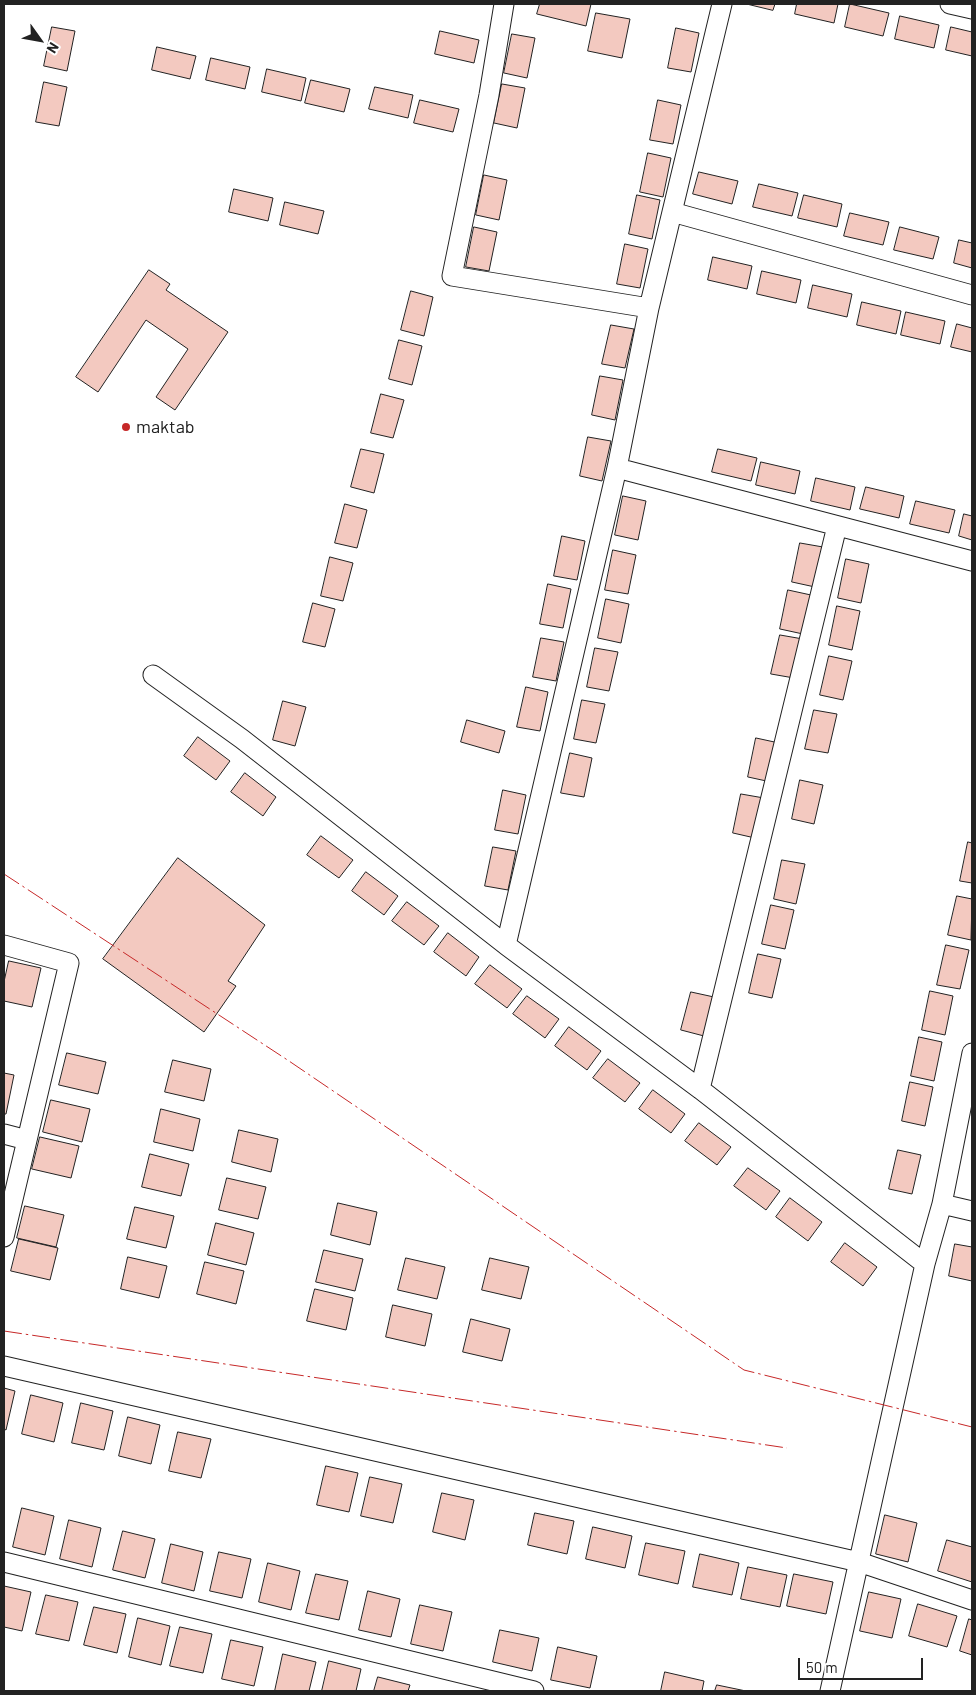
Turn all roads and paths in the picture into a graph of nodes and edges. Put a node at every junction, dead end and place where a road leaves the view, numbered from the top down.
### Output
1 (504, 4) edge
2 (722, 4) edge
3 (672, 212) junction
4 (972, 295) edge
5 (649, 308) junction
6 (617, 468) junction
7 (837, 526) junction
8 (972, 561) edge
9 (153, 675) dead end
10 (4, 945) edge
11 (506, 945) junction
12 (972, 1054) edge
13 (700, 1090) junction
14 (4, 1134) edge
15 (27, 1140) junction
16 (942, 1204) junction
17 (972, 1211) edge
18 (4, 1237) edge
19 (925, 1264) junction
20 (4, 1366) edge
21 (4, 1562) edge
22 (859, 1562) junction
23 (972, 1600) edge
24 (534, 1691) edge
25 (830, 1691) edge

1 - 5 street
2 - 3 street
3 - 4 street
3 - 5 street
5 - 6 street
6 - 7 street
6 - 11 street
7 - 8 street
7 - 13 street
9 - 11 street
10 - 15 street
11 - 13 street
12 - 16 street
13 - 19 street
14 - 15 street
15 - 18 street
16 - 17 street
16 - 19 street
19 - 22 street
20 - 22 street
21 - 24 street
22 - 23 street
22 - 25 street

